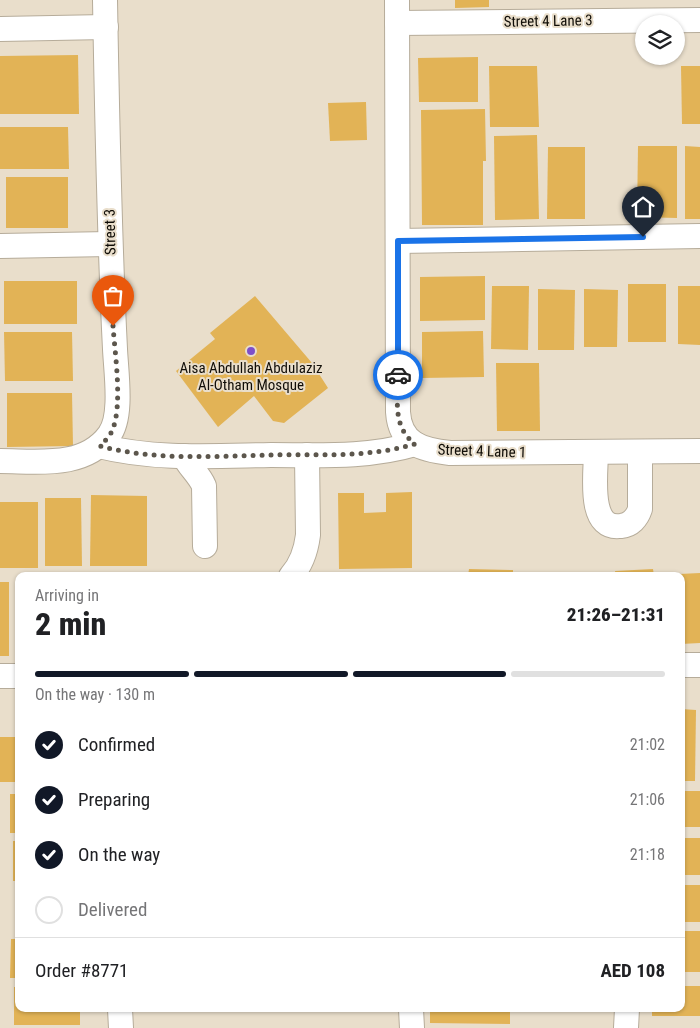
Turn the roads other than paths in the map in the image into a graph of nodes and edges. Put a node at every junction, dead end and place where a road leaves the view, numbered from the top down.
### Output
1 (105, 0) edge
2 (397, 11) edge
3 (700, 20) edge
4 (106, 27) junction
5 (0, 29) edge
6 (700, 236) edge
7 (398, 241) junction
8 (110, 244) junction
9 (0, 246) edge
10 (415, 444) junction
11 (100, 446) junction
12 (700, 451) edge
13 (596, 452) junction
14 (640, 452) junction
15 (307, 455) junction
16 (184, 456) junction
17 (0, 461) edge
18 (205, 546) dead end
19 (294, 572) edge
20 (685, 665) edge
21 (700, 665) edge
22 (0, 676) edge
23 (15, 676) edge
24 (120, 1012) edge
25 (411, 1012) edge
26 (627, 1012) edge
27 (121, 1028) edge
28 (412, 1028) edge
29 (626, 1028) edge

1 - 4 street, Street 3
2 - 3 street, Street 4 Lane 3
2 - 7 street
4 - 5 street
4 - 8 street, Street 3
6 - 7 street
7 - 10 street
8 - 9 street
8 - 11 street, Street 3
10 - 13 street, Street 4 Lane 1
10 - 15 street
11 - 16 street
11 - 17 street, Street 3
12 - 14 street, Street 4 Lane 1
13 - 14 street, Street 4 Lane 1
13 - 14 street
15 - 16 street
15 - 19 street
16 - 18 street
20 - 21 street
22 - 23 street
24 - 27 street
25 - 28 street
26 - 29 street

